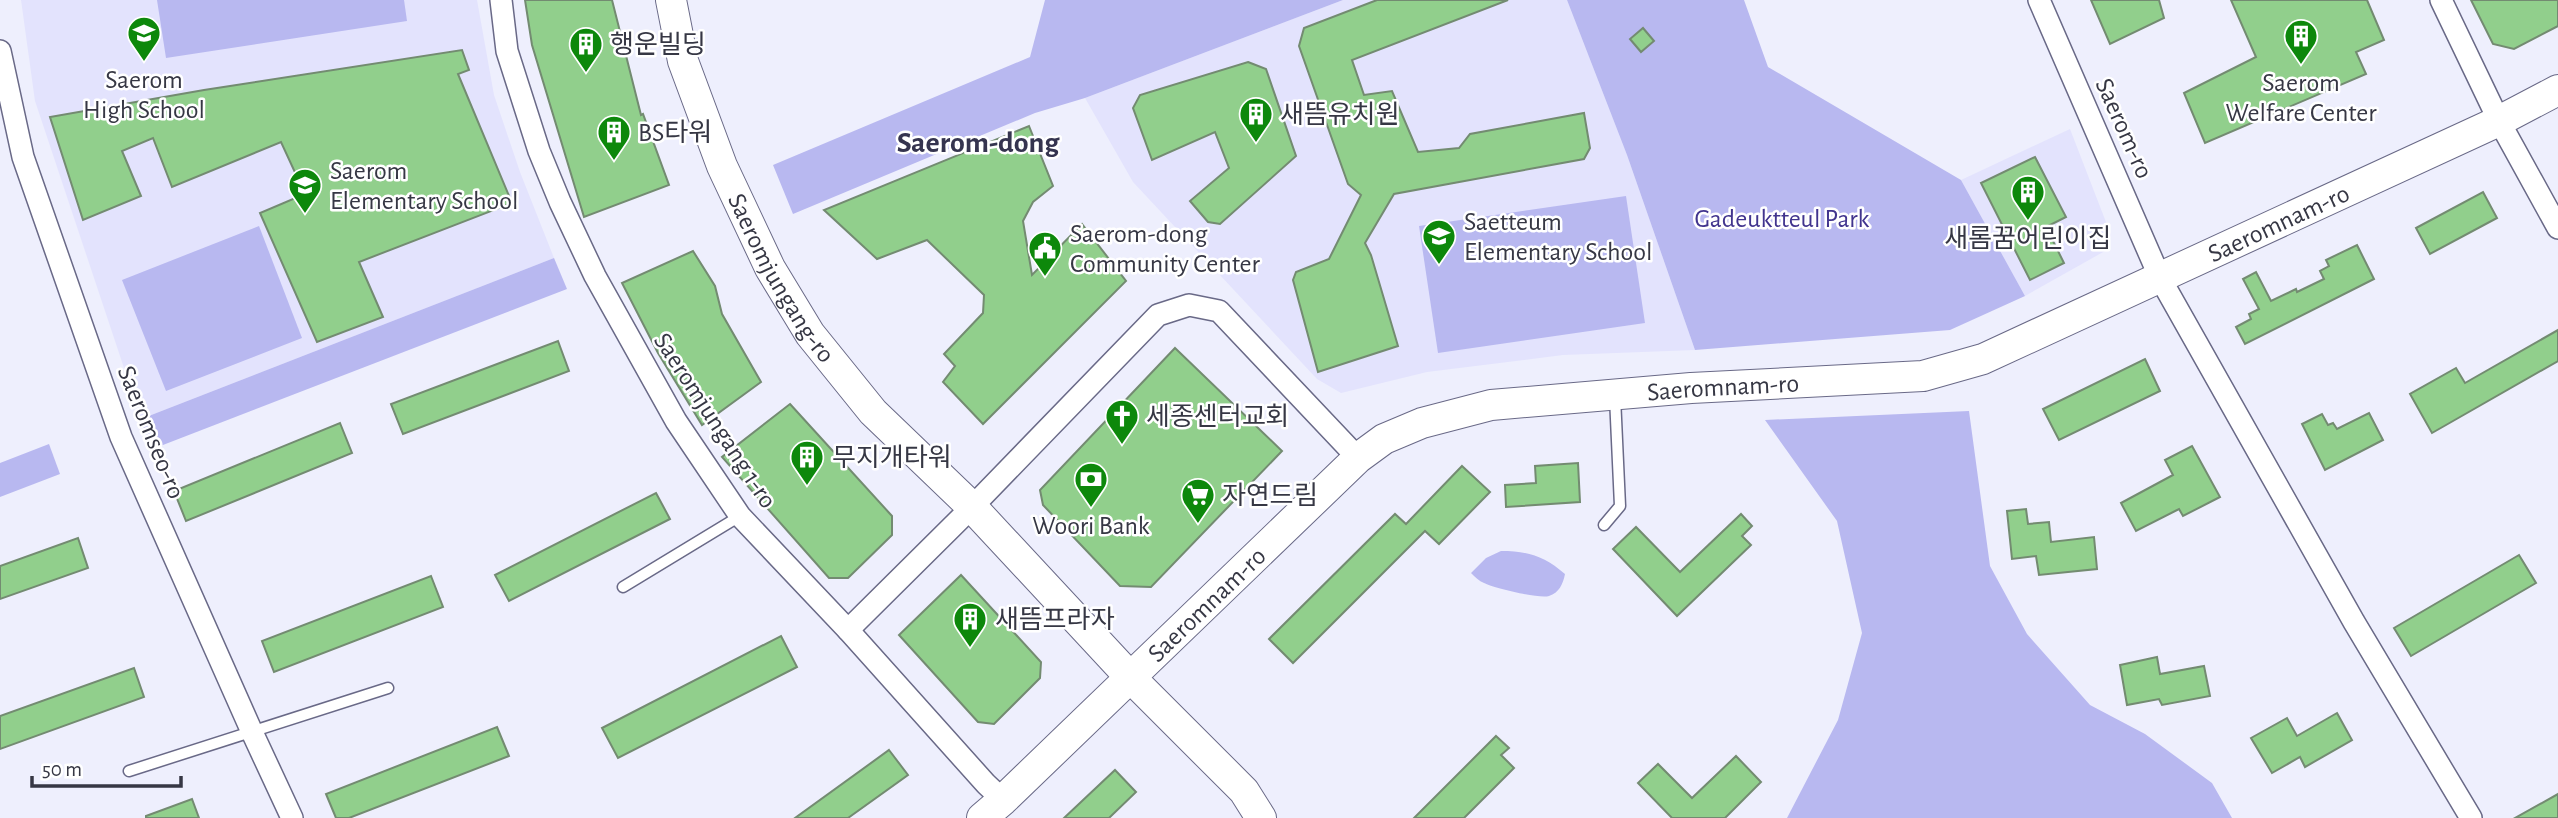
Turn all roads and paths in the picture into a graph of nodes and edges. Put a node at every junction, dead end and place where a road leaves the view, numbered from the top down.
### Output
1 (501, 0) edge
2 (671, 0) edge
3 (2039, 0) edge
4 (2441, 0) edge
5 (0, 51) edge
6 (3, 84) edge
7 (2558, 90) edge
8 (2499, 121) junction
9 (2558, 228) edge
10 (2160, 278) junction
11 (1615, 394) junction
12 (1358, 458) junction
13 (972, 507) junction
14 (740, 516) junction
15 (1604, 525) dead end
16 (623, 587) dead end
17 (848, 630) junction
18 (1131, 678) junction
19 (388, 688) dead end
20 (252, 732) junction
21 (129, 771) dead end
22 (993, 809) edge
23 (292, 818) edge
24 (1261, 818) edge
25 (2471, 818) edge

1 - 14 street, Saeromjungang 1-ro
2 - 13 street, Saeromjungang-ro
3 - 10 street, Saerom-ro
4 - 8 street
5 - 6 street, Saeromseo-ro
6 - 20 street, Saeromseo-ro
7 - 8 street, Saeromnam-ro
8 - 9 street
8 - 10 street, Saeromnam-ro
10 - 11 street, Saeromnam-ro
10 - 25 street, Saerom-ro
11 - 12 street, Saeromnam-ro
11 - 15 lane
12 - 13 street
12 - 18 street, Saeromnam-ro
13 - 17 street
13 - 18 street, Saeromjungang-ro
14 - 16 lane
14 - 17 street, Saeromjungang 1-ro
17 - 22 street, Saeromjungang 1-ro
18 - 22 street, Saeromnam-ro
18 - 24 street, Saeromjungang-ro
19 - 20 lane
20 - 21 lane
20 - 23 street, Saeromseo-ro

